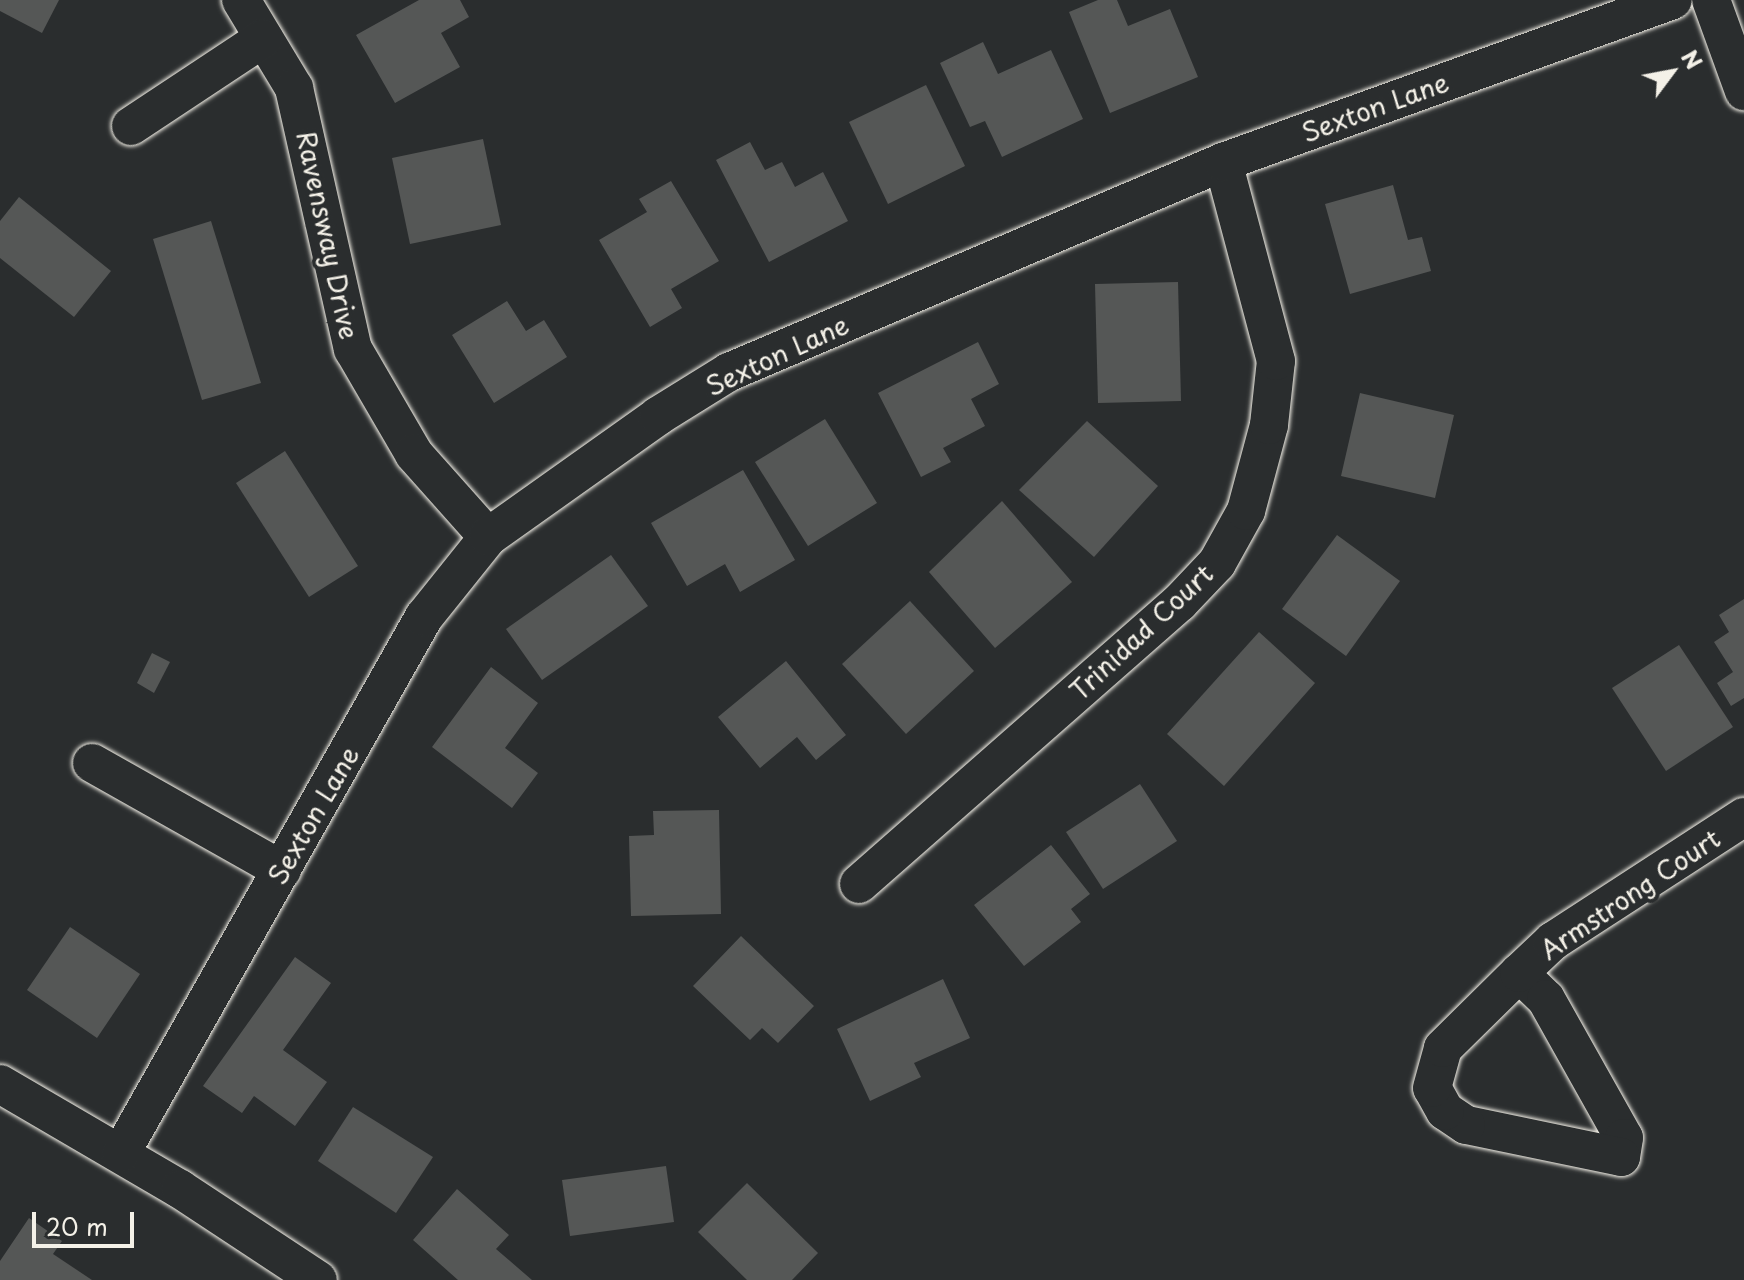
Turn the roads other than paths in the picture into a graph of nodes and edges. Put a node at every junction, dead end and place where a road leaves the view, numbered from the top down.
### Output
1 (241, 0) edge
2 (1673, 0) edge
3 (1711, 0) edge
4 (264, 38) junction
5 (1744, 91) edge
6 (131, 126) dead end
7 (1223, 162) junction
8 (488, 537) junction
9 (92, 763) dead end
10 (1744, 817) edge
11 (282, 870) junction
12 (859, 884) dead end
13 (1519, 973) junction
14 (0, 1084) edge
15 (121, 1153) junction
16 (318, 1280) edge

1 - 4 street, Ravensway Drive
2 - 7 street, Sexton Lane
3 - 5 street
4 - 6 street
4 - 8 street, Ravensway Drive
7 - 8 street, Sexton Lane
7 - 12 street, Trinidad Court
8 - 11 street, Sexton Lane
9 - 11 street
10 - 13 street, Armstrong Court
11 - 15 street, Sexton Lane
13 - 13 street, Armstrong Court
14 - 15 street
15 - 16 street

